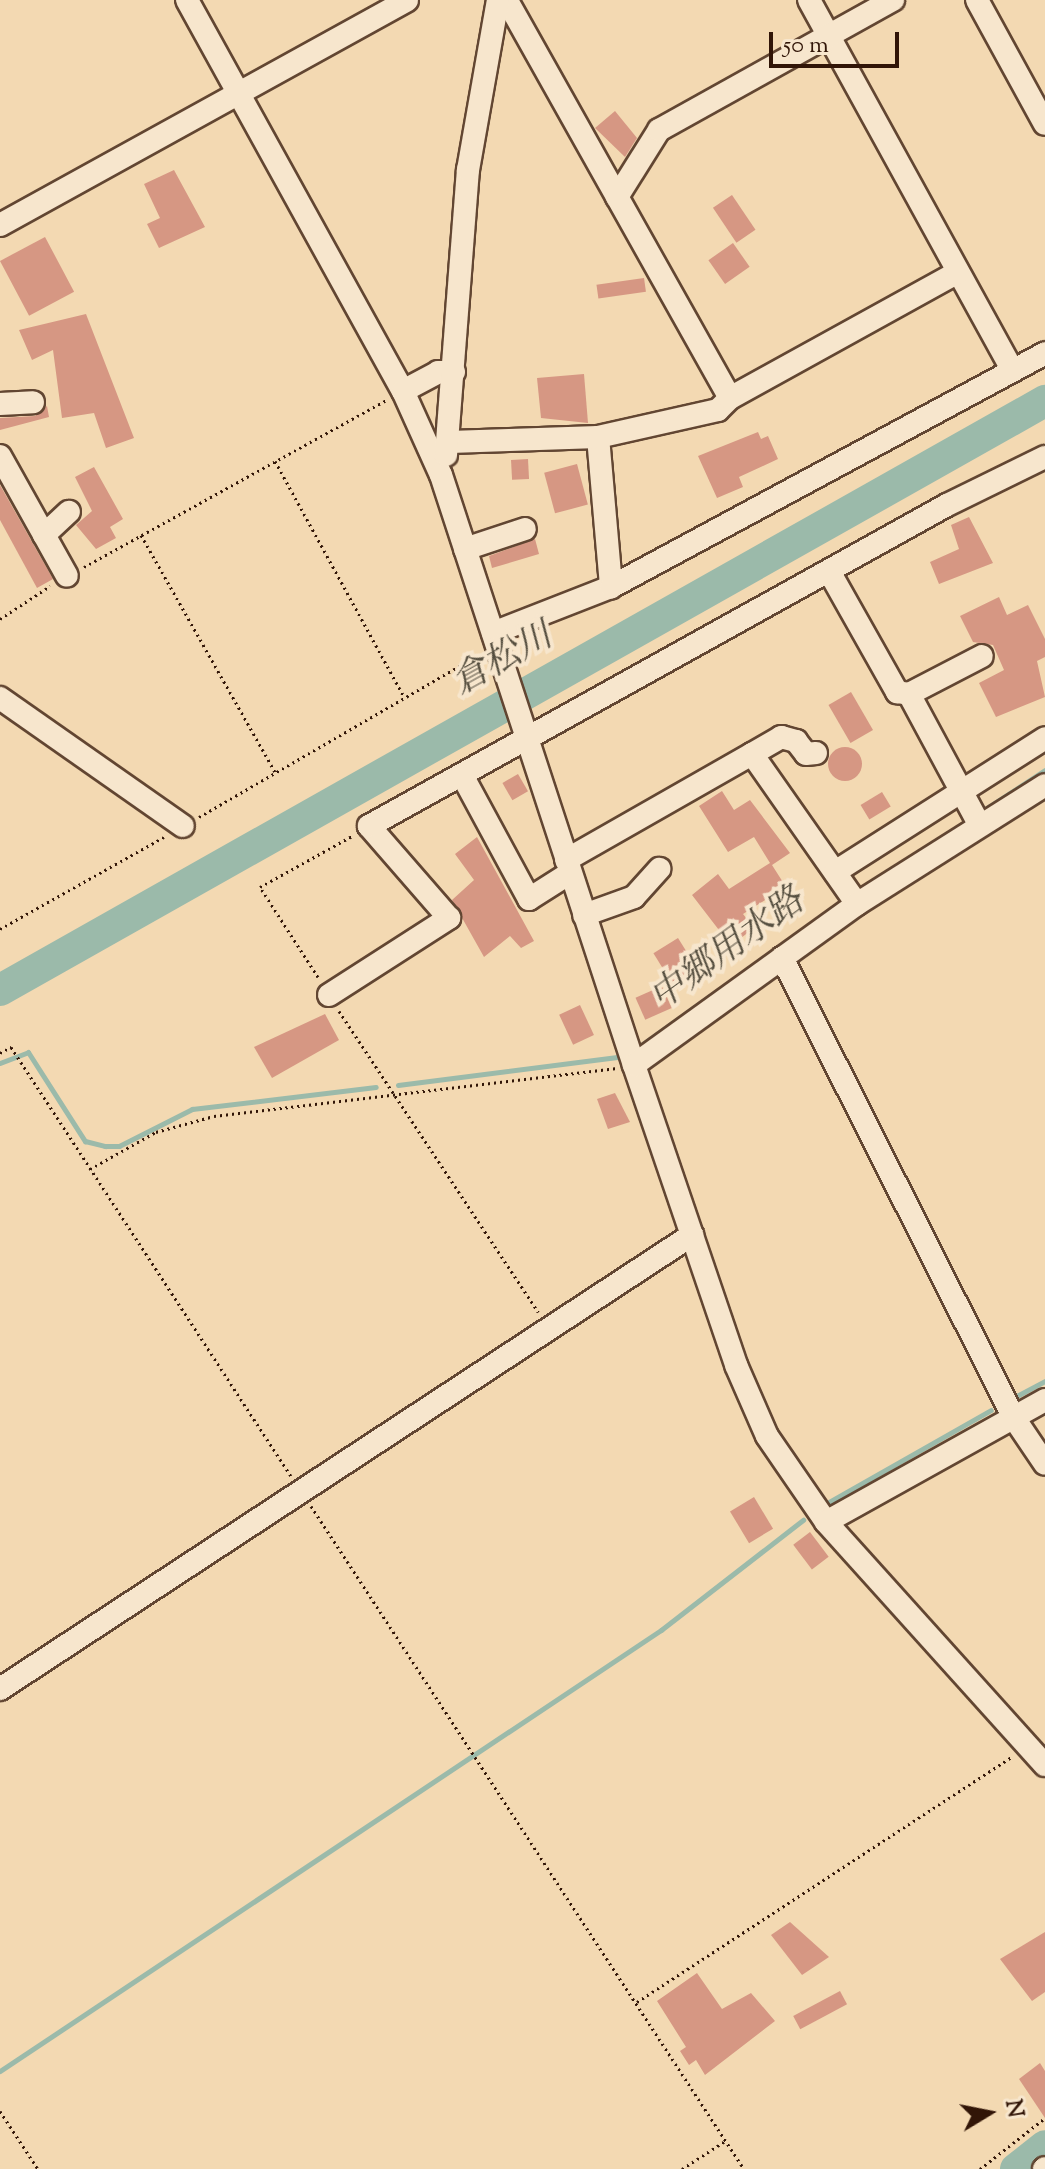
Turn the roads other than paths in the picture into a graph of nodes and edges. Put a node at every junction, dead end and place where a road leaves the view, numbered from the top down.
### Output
1 (187, 0) edge
2 (407, 0) edge
3 (498, 0) edge
4 (507, 0) edge
5 (809, 0) edge
6 (893, 0) edge
7 (977, 0) edge
8 (829, 37) junction
9 (240, 93) junction
10 (1045, 124) edge
11 (617, 197) junction
12 (0, 225) edge
13 (958, 272) junction
14 (1045, 353) edge
15 (1013, 371) junction
16 (454, 372) junction
17 (403, 391) junction
18 (730, 398) junction
19 (33, 402) dead end
20 (0, 404) edge
21 (598, 437) junction
22 (450, 442) junction
23 (0, 456) edge
24 (1045, 457) edge
25 (441, 475) junction
26 (781, 479) dead end
27 (69, 512) dead end
28 (525, 529) dead end
29 (44, 535) junction
30 (465, 549) junction
31 (830, 573) junction
32 (67, 576) road end
33 (610, 580) junction
34 (495, 639) junction
35 (982, 656) dead end
36 (909, 694) junction
37 (0, 698) edge
38 (1045, 738) edge
39 (527, 739) junction
40 (816, 753) dead end
41 (752, 754) junction
42 (462, 775) junction
43 (1045, 785) edge
44 (960, 790) junction
45 (979, 824) junction
46 (183, 826) road end
47 (568, 867) junction
48 (659, 869) dead end
49 (835, 872) junction
50 (857, 904) junction
51 (584, 915) junction
52 (782, 958) junction
53 (329, 995) road end
54 (634, 1065) junction
55 (692, 1235) junction
56 (1045, 1400) edge
57 (1014, 1418) junction
58 (1045, 1464) edge
59 (826, 1522) junction
60 (0, 1689) edge
61 (1045, 1765) edge

1 - 9 street
2 - 9 street
3 - 16 street
4 - 11 street
5 - 8 street
6 - 8 street
7 - 10 street
8 - 11 street
8 - 13 street
9 - 12 street
9 - 17 street
11 - 18 street
13 - 15 street
13 - 18 street
14 - 15 street
15 - 33 street
16 - 17 street
16 - 22 street
17 - 25 street
18 - 21 street
19 - 20 street
21 - 22 street
21 - 33 street
22 - 25 street
23 - 29 street
24 - 31 street
25 - 30 street
26 - 33 street
27 - 29 street
28 - 30 street
29 - 32 street
30 - 34 street
31 - 36 street
31 - 39 street
33 - 34 street
34 - 39 street
35 - 36 street
36 - 44 street
37 - 46 street
38 - 44 street
39 - 42 street
39 - 47 street
40 - 41 street
41 - 47 street
41 - 49 street
42 - 47 street
42 - 53 street
43 - 45 street
44 - 45 street
44 - 49 street
45 - 50 street
47 - 51 street
48 - 51 street
49 - 50 street
50 - 52 street
51 - 54 street
52 - 54 street
52 - 57 street
54 - 55 street
55 - 59 street
55 - 60 street
56 - 57 street
57 - 58 street
57 - 59 street
59 - 61 street

